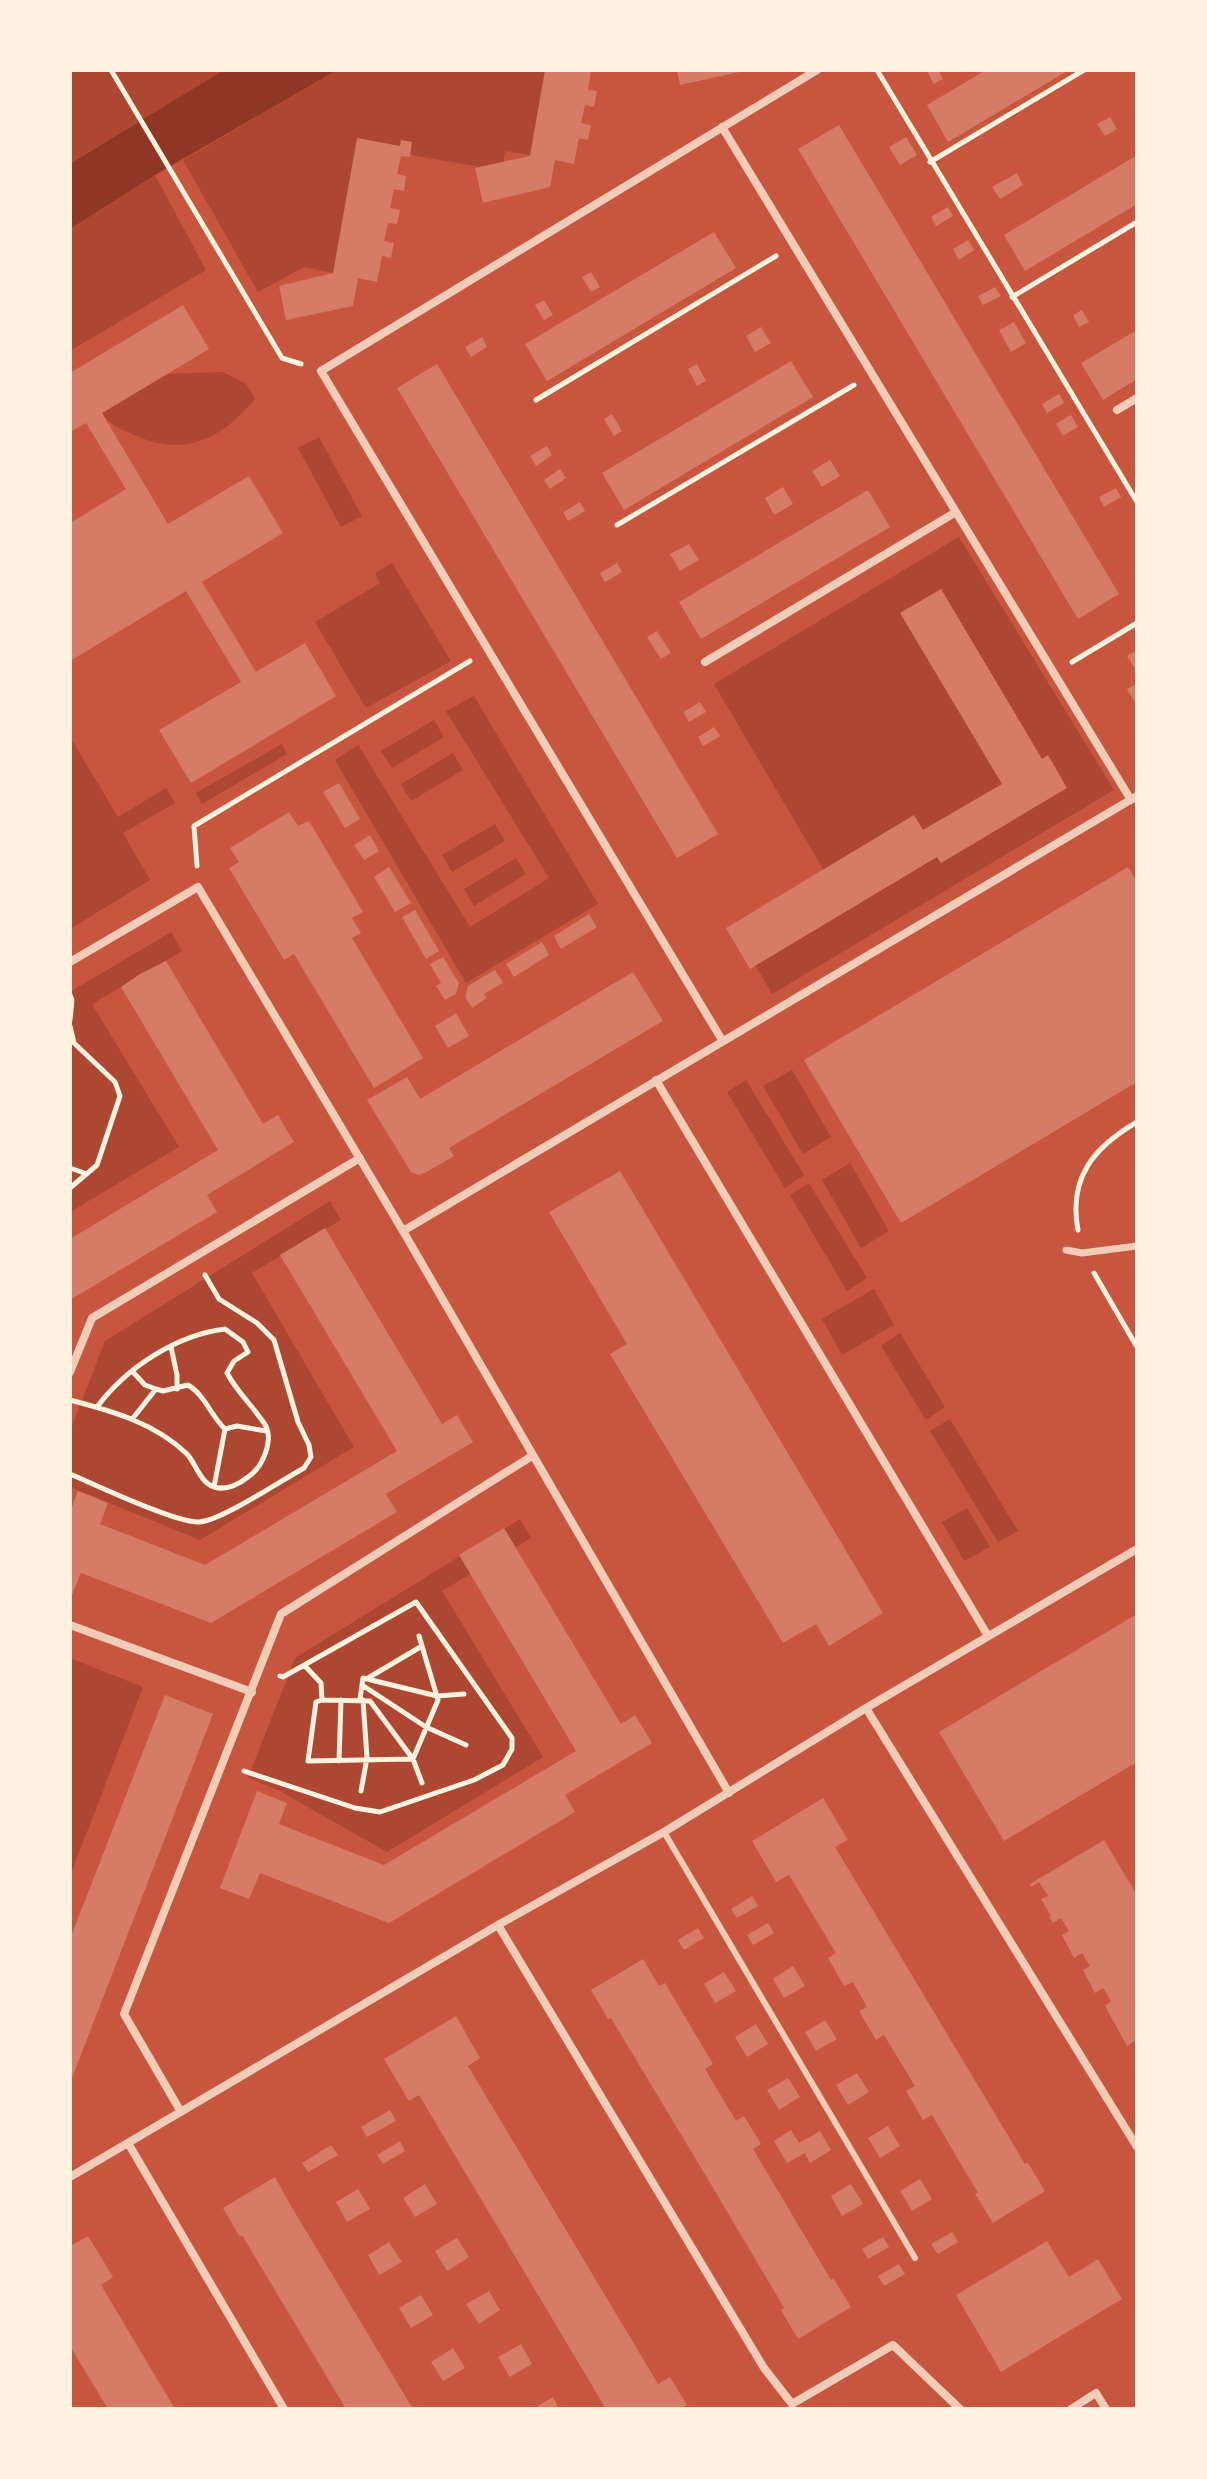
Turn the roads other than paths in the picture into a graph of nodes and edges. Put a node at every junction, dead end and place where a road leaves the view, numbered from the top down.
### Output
1 (817, 70) edge
2 (722, 127) junction
3 (1137, 398) edge
4 (1117, 410) dead end
5 (956, 512) junction
6 (705, 662) dead end
7 (1134, 798) edge
8 (70, 962) edge
9 (722, 1040) junction
10 (656, 1080) junction
11 (360, 1158) junction
12 (403, 1231) junction
13 (1137, 1246) edge
14 (1066, 1250) dead end
15 (70, 1372) edge
16 (532, 1456) junction
17 (1137, 1549) edge
18 (70, 1625) edge
19 (988, 1636) junction
20 (252, 1692) junction
21 (866, 1708) junction
22 (729, 1793) junction
23 (664, 1832) junction
24 (498, 1925) junction
25 (181, 2112) junction
26 (128, 2143) junction
27 (1137, 2147) edge
28 (70, 2177) edge
29 (915, 2258) dead end
30 (284, 2409) edge
31 (960, 2409) edge
32 (1071, 2409) edge
33 (1106, 2409) edge

1 - 2 street
2 - 5 street
2 - 9 street
3 - 4 street
5 - 6 street
5 - 7 street
7 - 9 street
8 - 11 street
9 - 10 street
10 - 12 street
10 - 19 street
11 - 12 street
11 - 15 street
12 - 16 street
13 - 14 street
16 - 20 street
16 - 22 street
17 - 19 street
18 - 20 street
19 - 21 street
20 - 25 street
21 - 22 street
21 - 27 street
22 - 23 street
23 - 24 street
23 - 29 lane
24 - 25 street
24 - 31 street
25 - 26 street
26 - 28 street
26 - 30 street
32 - 33 street

